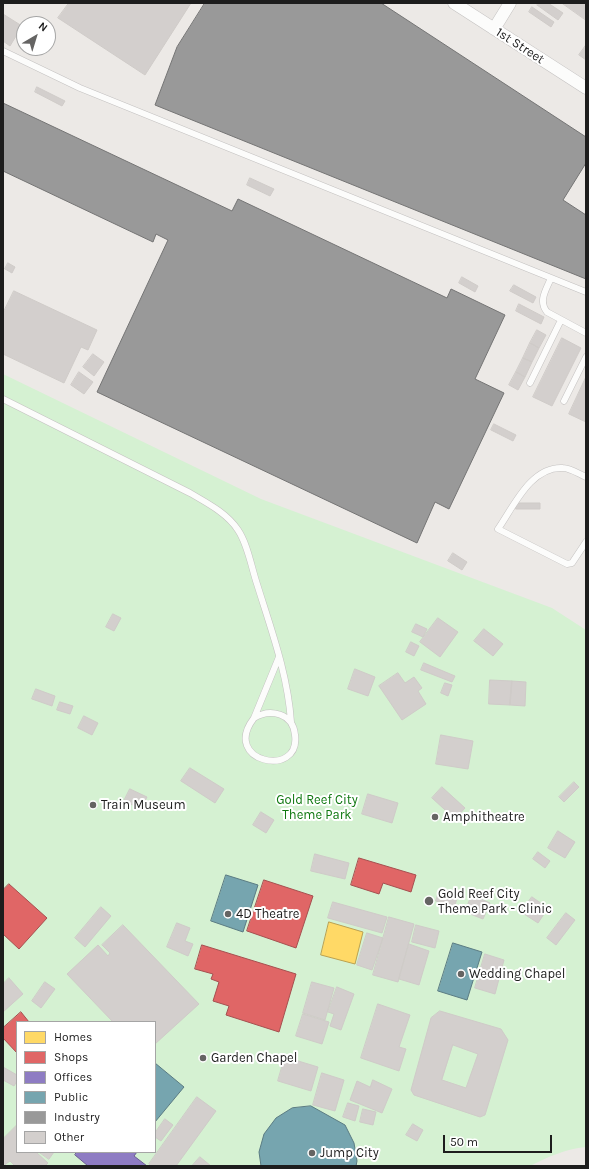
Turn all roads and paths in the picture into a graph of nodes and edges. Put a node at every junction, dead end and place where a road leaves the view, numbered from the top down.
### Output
1 (454, 3) edge
2 (510, 3) edge
3 (494, 29) junction
4 (3, 51) edge
5 (586, 88) edge
6 (551, 278) junction
7 (586, 292) edge
8 (561, 320) junction
9 (586, 332) edge
10 (586, 357) edge
11 (530, 383) dead end
12 (3, 399) edge
13 (564, 400) dead end
14 (586, 477) edge
15 (586, 542) edge
16 (279, 657) junction
17 (254, 718) junction
18 (291, 722) junction

1 - 3 street, 1st Street
2 - 3 street
3 - 5 street, 1st Street
4 - 6 lane
6 - 7 lane
6 - 8 lane
8 - 9 lane
8 - 11 lane
10 - 13 lane
12 - 16 lane
14 - 15 lane
16 - 17 lane
16 - 18 lane
17 - 18 lane
17 - 18 lane

